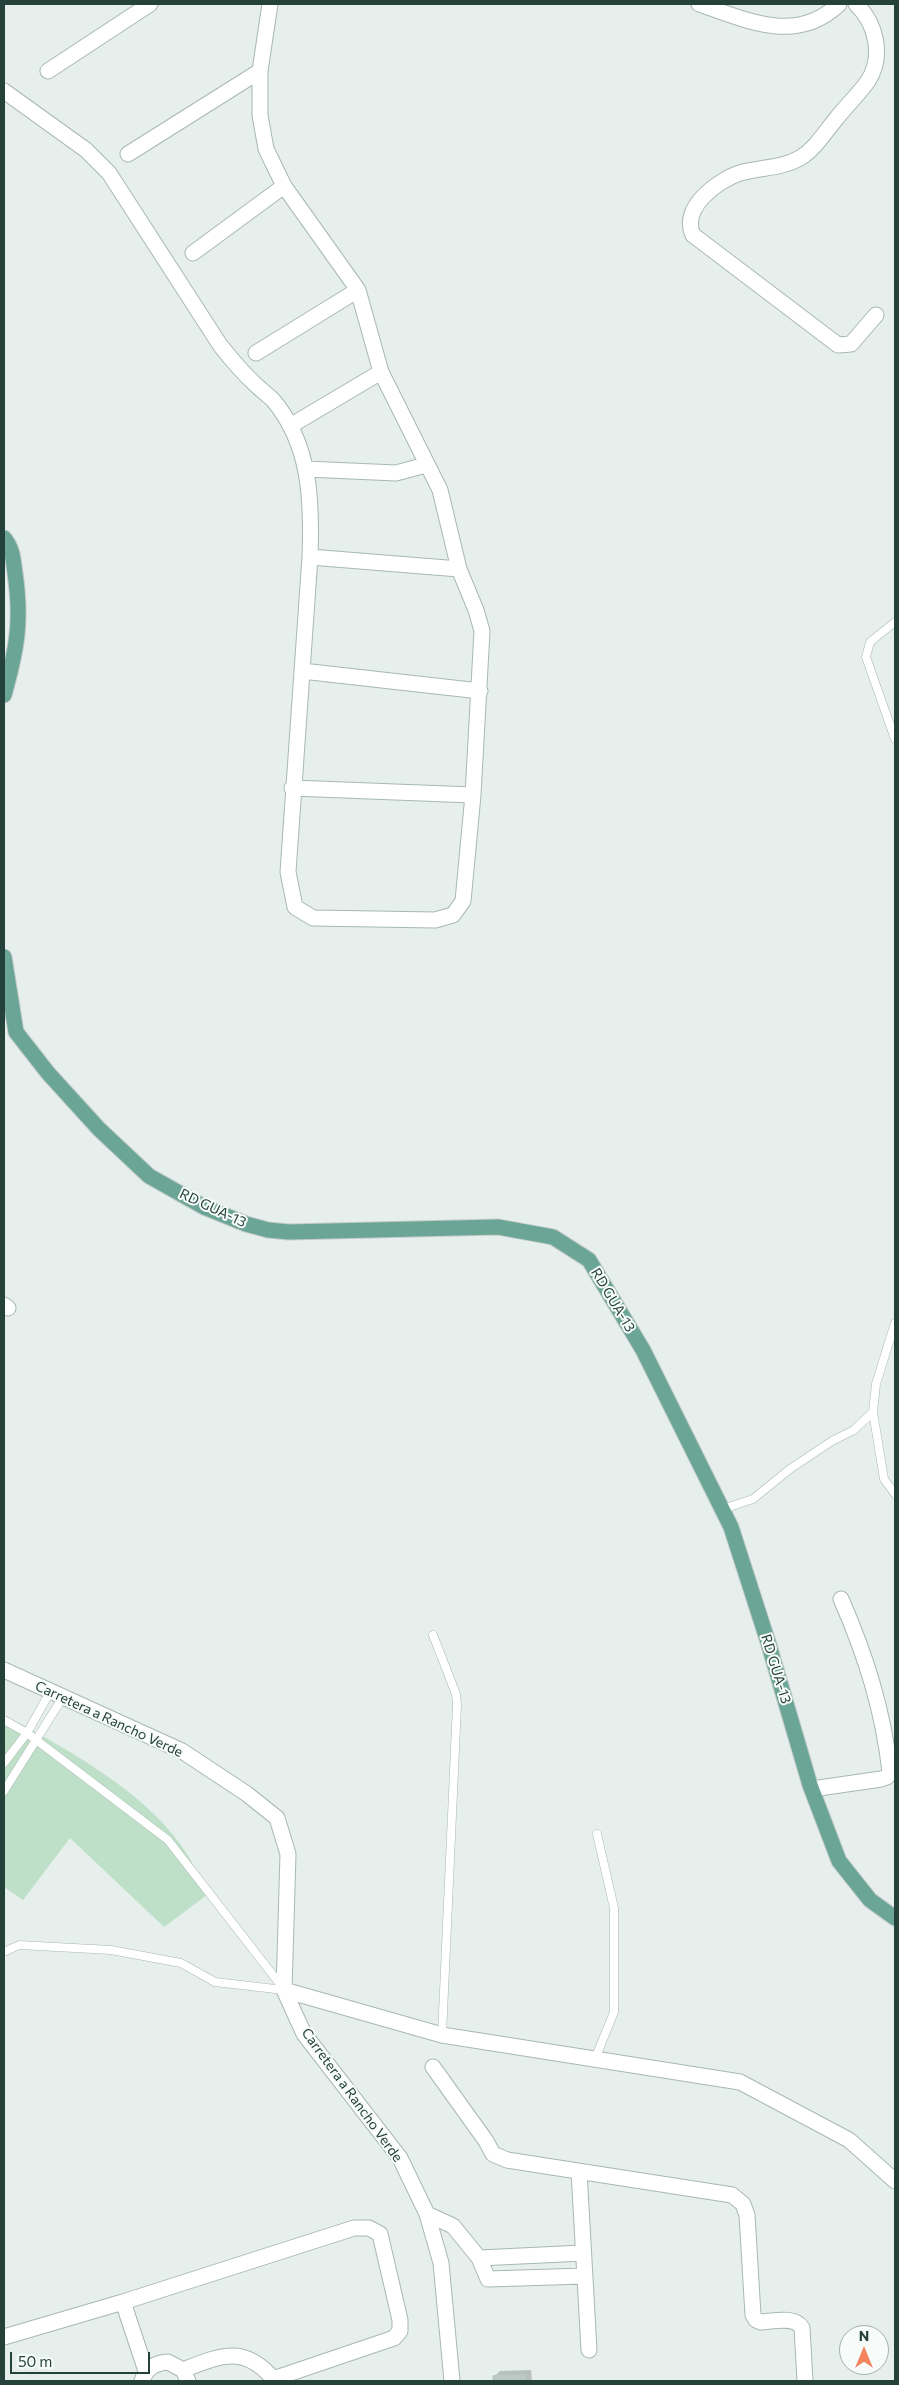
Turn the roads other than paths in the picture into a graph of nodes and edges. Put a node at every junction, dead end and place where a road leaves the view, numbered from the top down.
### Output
1 (150, 4) edge
2 (270, 4) edge
3 (699, 4) edge
4 (840, 4) edge
5 (856, 4) edge
6 (48, 71) dead end
7 (260, 71) junction
8 (4, 91) edge
9 (128, 154) dead end
10 (284, 186) junction
11 (193, 253) dead end
12 (358, 290) junction
13 (876, 315) dead end
14 (256, 352) dead end
15 (381, 372) junction
16 (290, 426) junction
17 (426, 464) junction
18 (306, 468) junction
19 (4, 538) edge
20 (310, 557) junction
21 (459, 569) junction
22 (895, 622) edge
23 (302, 671) junction
24 (480, 691) junction
25 (4, 696) edge
26 (895, 739) edge
27 (292, 788) junction
28 (473, 795) junction
29 (4, 957) edge
30 (895, 1323) edge
31 (873, 1412) junction
32 (895, 1494) edge
33 (723, 1509) junction
34 (842, 1599) dead end
35 (433, 1635) dead end
36 (4, 1670) edge
37 (56, 1695) junction
38 (4, 1720) edge
39 (27, 1733) junction
40 (37, 1740) junction
41 (4, 1763) edge
42 (812, 1789) junction
43 (4, 1791) edge
44 (597, 1834) dead end
45 (895, 1918) edge
46 (4, 1952) edge
47 (284, 1990) junction
48 (442, 2035) junction
49 (595, 2059) junction
50 (433, 2067) dead end
51 (579, 2171) junction
52 (895, 2181) edge
53 (427, 2214) junction
54 (583, 2254) junction
55 (478, 2258) junction
56 (585, 2276) junction
57 (124, 2302) junction
58 (4, 2336) edge
59 (589, 2350) dead end
60 (186, 2375) edge
61 (142, 2378) edge
62 (274, 2380) edge
63 (452, 2381) edge
64 (805, 2381) edge

1 - 6 street
2 - 7 street
3 - 4 street
5 - 13 street
7 - 9 street
7 - 10 street
8 - 16 street
10 - 11 street
10 - 12 street
12 - 14 street
12 - 15 street
15 - 16 street
15 - 17 street
16 - 18 street
17 - 18 street
17 - 21 street
18 - 20 street
19 - 25 main road
20 - 21 street
20 - 23 street
21 - 24 street
22 - 26 lane
23 - 24 street
23 - 27 street
24 - 28 street
27 - 28 street
27 - 28 street
29 - 33 main road, RD GUA-13
30 - 31 lane
31 - 32 lane
31 - 33 lane
33 - 42 main road, RD GUA-13
34 - 42 street
35 - 48 lane
36 - 37 street, Carretera a Rancho Verde
37 - 39 lane
37 - 40 lane
37 - 47 street, Carretera a Rancho Verde
38 - 39 lane
39 - 40 lane
39 - 41 lane
40 - 43 lane
40 - 47 lane
42 - 45 main road, RD GUA-13
44 - 49 lane
46 - 47 lane
47 - 48 street
47 - 53 street, Carretera a Rancho Verde
48 - 49 street
49 - 52 street
50 - 51 street
51 - 54 street
51 - 64 street
53 - 55 street
53 - 63 street, Carretera a Rancho Verde
54 - 55 street
54 - 56 street
55 - 56 street
56 - 59 street
57 - 58 street
57 - 61 street
57 - 62 street
60 - 61 street
60 - 62 street

